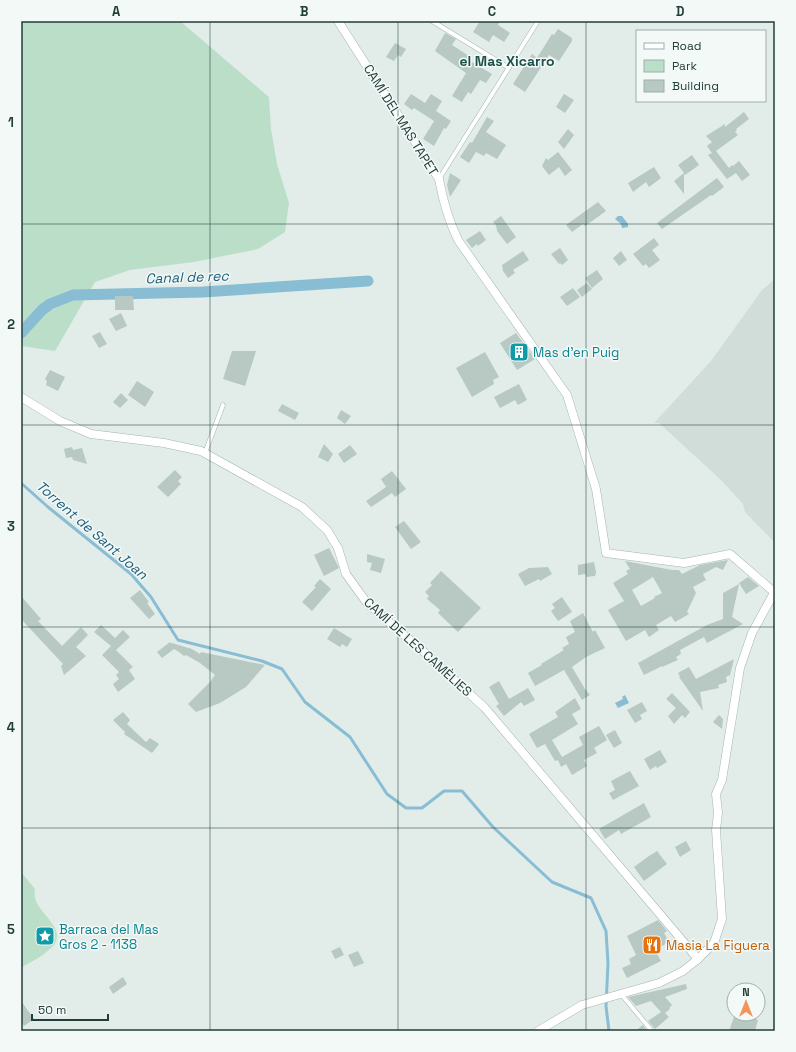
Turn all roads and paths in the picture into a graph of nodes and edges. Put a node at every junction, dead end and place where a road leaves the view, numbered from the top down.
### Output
1 (338, 21) edge
2 (432, 21) edge
3 (538, 21) edge
4 (509, 68) junction
5 (439, 179) junction
6 (21, 397) edge
7 (223, 405) dead end
8 (205, 453) junction
9 (774, 592) edge
10 (698, 959) junction
11 (621, 994) junction
12 (538, 1031) edge
13 (652, 1031) edge

1 - 5 street, CAMÍ DEL MAS TAPET
2 - 4 lane
3 - 4 lane
4 - 5 lane
5 - 9 street, CAMÍ DEL MAS TAPET
6 - 8 street, CAMÍ DE LES CAMÈLIES
7 - 8 lane
8 - 10 street, CAMÍ DE LES CAMÈLIES
9 - 10 street
10 - 11 street
11 - 12 street
11 - 13 lane

